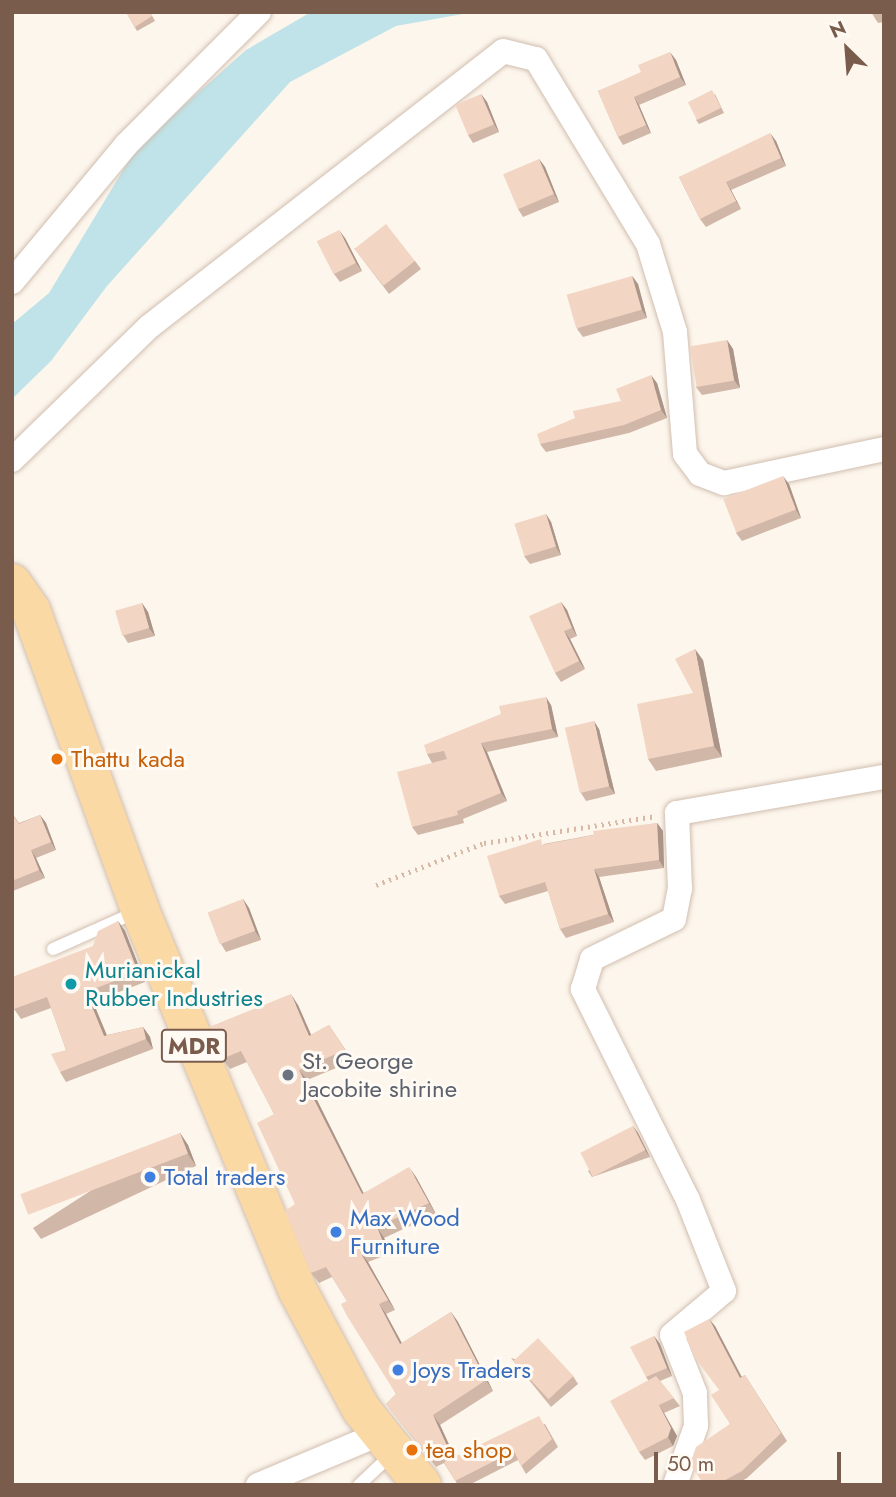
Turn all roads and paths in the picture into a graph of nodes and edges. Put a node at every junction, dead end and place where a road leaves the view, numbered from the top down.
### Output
1 (259, 12) edge
2 (12, 282) edge
3 (884, 449) edge
4 (12, 460) edge
5 (12, 583) edge
6 (884, 777) edge
7 (677, 813) junction
8 (376, 885) dead end
9 (140, 910) junction
10 (53, 949) dead end
11 (389, 1442) junction
12 (258, 1485) edge
13 (359, 1485) edge
14 (422, 1485) edge
15 (675, 1485) edge

1 - 2 street
3 - 4 street
5 - 9 main road, MDR
6 - 7 street
7 - 8 path
7 - 15 street
9 - 10 lane
9 - 11 main road, MDR
11 - 12 street
11 - 13 lane
11 - 14 main road, MDR

